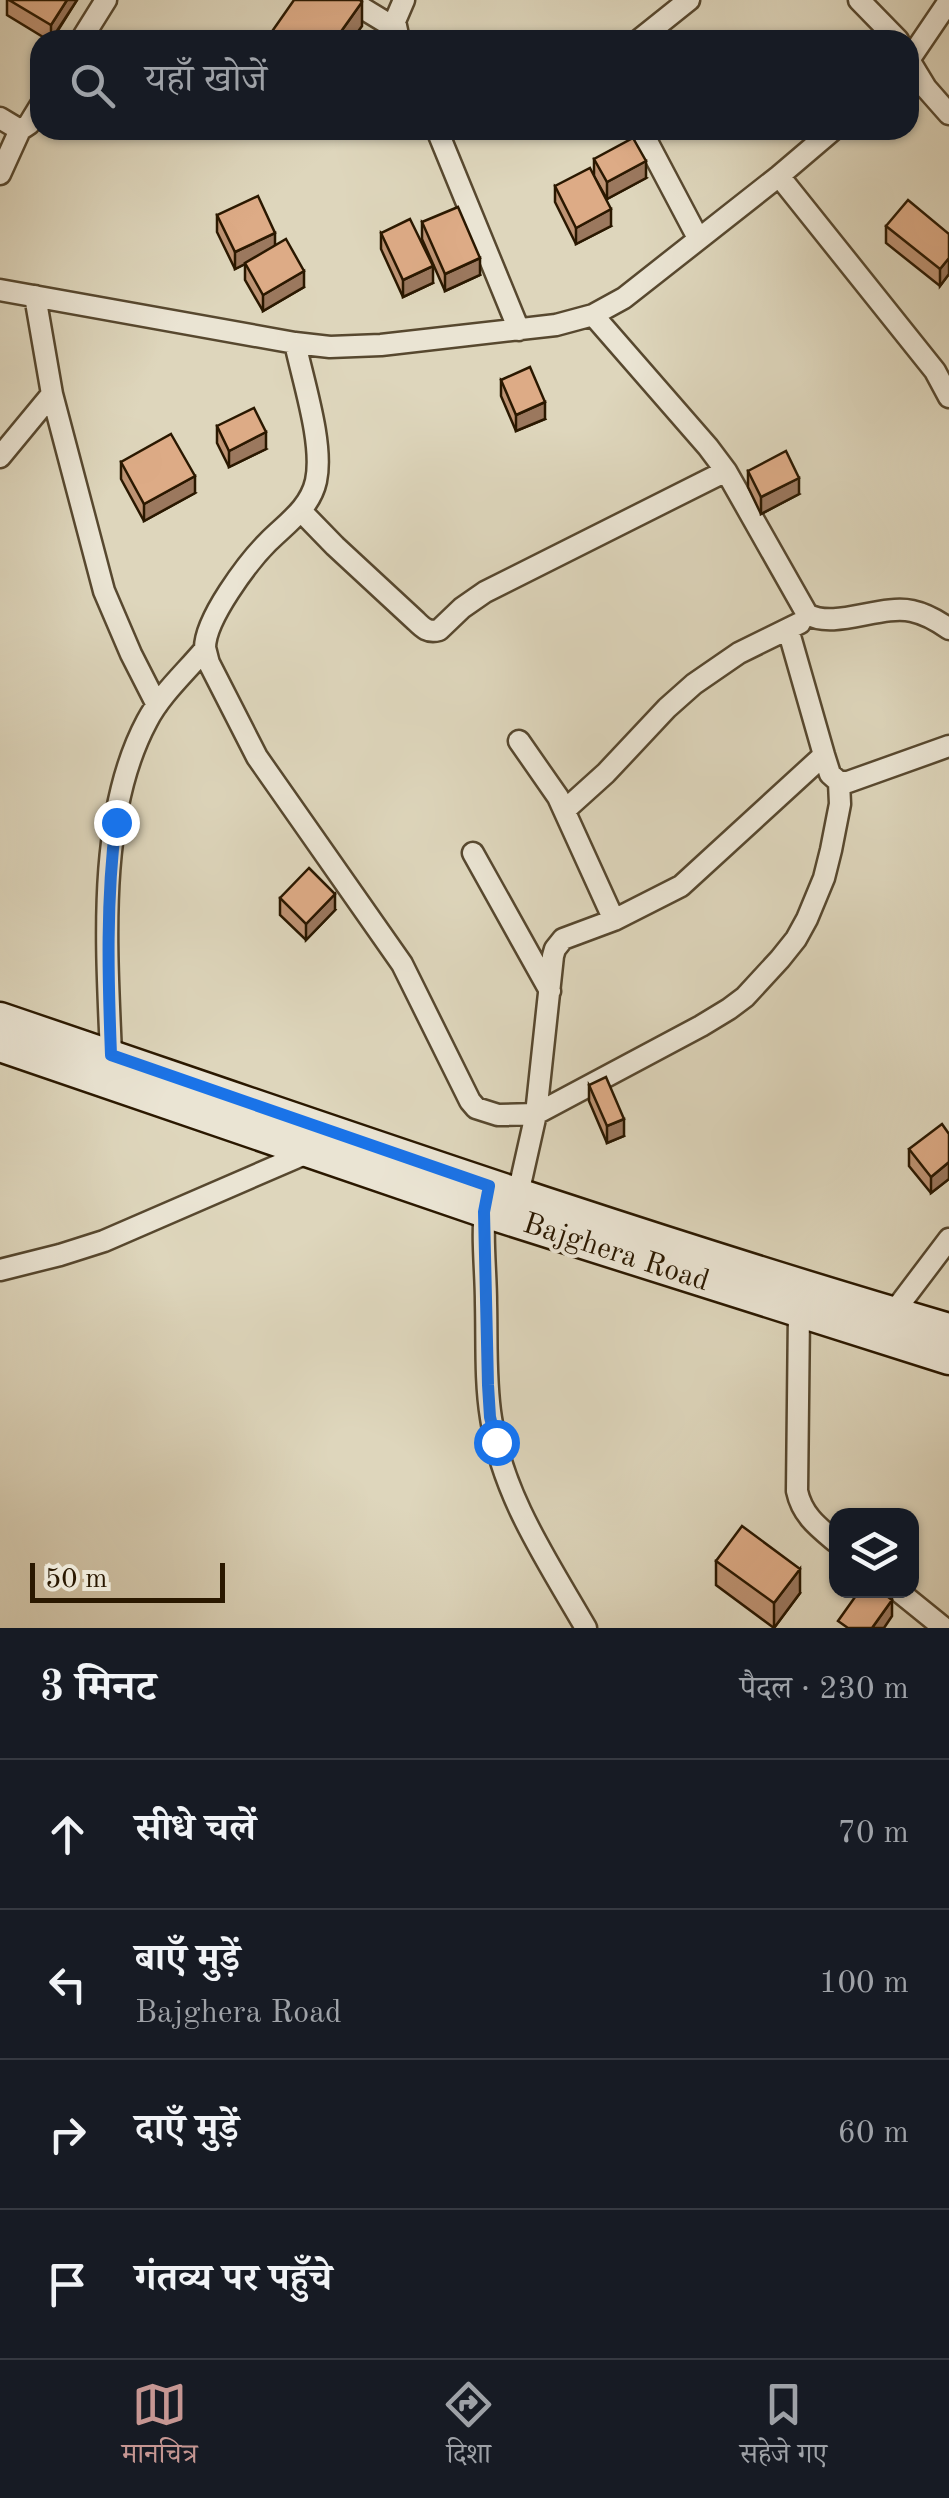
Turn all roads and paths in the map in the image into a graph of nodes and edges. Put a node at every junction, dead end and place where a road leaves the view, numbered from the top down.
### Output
1 (106, 0) edge
2 (350, 0) edge
3 (404, 0) edge
4 (689, 0) edge
5 (859, 0) edge
6 (949, 1) edge
7 (87, 30) edge
8 (392, 30) edge
9 (398, 30) edge
10 (652, 30) edge
11 (888, 30) edge
12 (919, 45) edge
13 (919, 76) edge
14 (949, 114) edge
15 (0, 118) edge
16 (30, 122) edge
17 (20, 130) junction
18 (441, 140) edge
19 (646, 140) edge
20 (820, 140) edge
21 (0, 174) edge
22 (779, 176) junction
23 (698, 238) junction
24 (0, 290) edge
25 (35, 296) junction
26 (593, 315) junction
27 (519, 330) junction
28 (295, 343) junction
29 (52, 394) junction
30 (949, 397) edge
31 (0, 457) edge
32 (726, 471) junction
33 (301, 511) junction
34 (811, 618) junction
35 (788, 628) junction
36 (949, 629) edge
37 (205, 649) junction
38 (157, 705) junction
39 (519, 741) dead end
40 (949, 746) edge
41 (824, 755) junction
42 (838, 782) junction
43 (565, 810) junction
44 (473, 853) dead end
45 (614, 920) junction
46 (550, 993) junction
47 (0, 1018) edge
48 (0, 1046) edge
49 (111, 1055) junction
50 (536, 1114) junction
51 (306, 1153) junction
52 (501, 1203) junction
53 (949, 1239) edge
54 (0, 1270) edge
55 (798, 1313) junction
56 (893, 1313) junction
57 (949, 1329) edge
58 (949, 1360) edge
59 (829, 1535) edge
60 (907, 1598) edge
61 (586, 1628) edge
62 (944, 1628) edge

1 - 7 street
2 - 8 street
3 - 9 street
4 - 10 street
5 - 11 street
6 - 12 street
13 - 14 street
15 - 17 street
16 - 17 street
17 - 21 street
18 - 27 street
19 - 23 street
20 - 22 street
22 - 23 street
22 - 30 street
23 - 26 street
24 - 25 street
25 - 28 street
25 - 29 street
26 - 27 street
26 - 32 street
27 - 28 street
28 - 33 street
29 - 31 street
29 - 38 street
32 - 33 street
32 - 34 street
33 - 37 street
34 - 35 street
34 - 36 street
35 - 41 street
35 - 43 street
37 - 38 street
37 - 50 street
38 - 49 street
39 - 43 street
40 - 42 street
41 - 42 street
41 - 45 street
42 - 50 street
43 - 45 street
44 - 46 street
45 - 46 street
46 - 50 street
47 - 49 main road, Bajghera Road
48 - 51 main road, Bajghera Road
49 - 52 main road, Bajghera Road
50 - 52 street
51 - 52 main road, Bajghera Road
51 - 54 street
52 - 55 main road, Bajghera Road
52 - 56 main road, Bajghera Road
52 - 61 street
53 - 56 street
55 - 58 main road, Bajghera Road
55 - 59 street
56 - 57 main road, Bajghera Road
60 - 62 street

